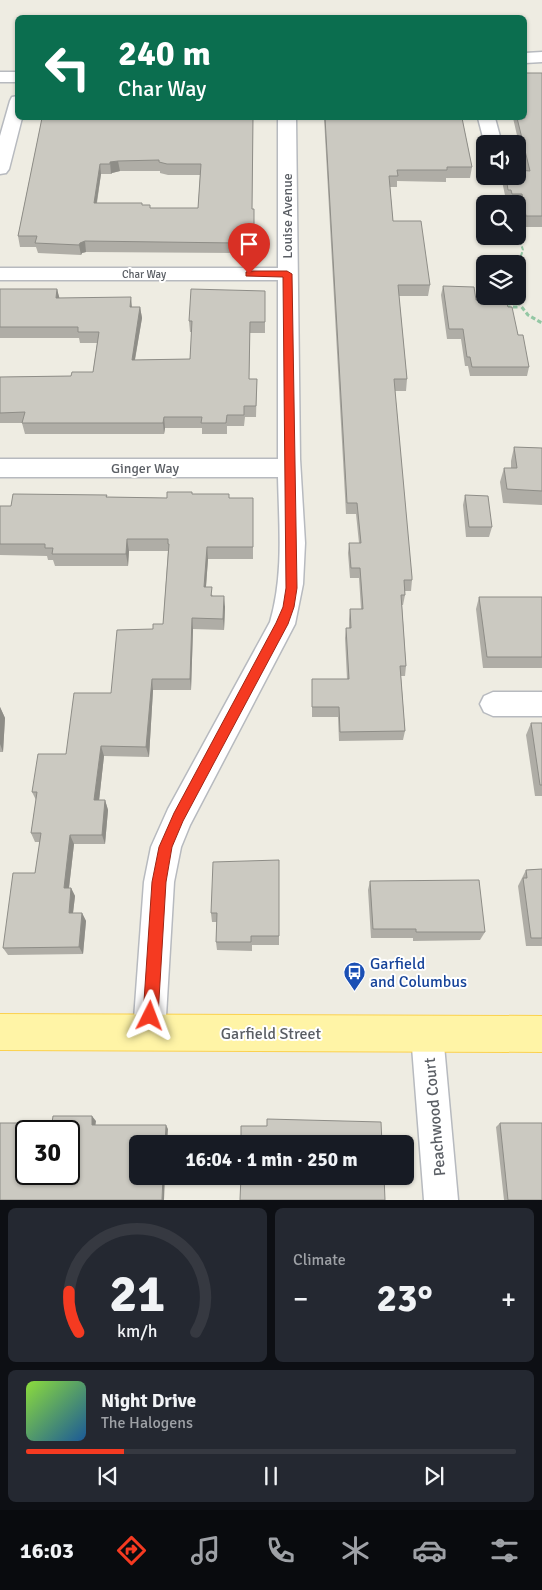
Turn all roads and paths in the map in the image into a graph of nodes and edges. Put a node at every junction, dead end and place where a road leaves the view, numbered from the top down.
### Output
1 (542, 57) edge
2 (527, 58) edge
3 (0, 76) edge
4 (15, 76) edge
5 (15, 113) edge
6 (287, 120) edge
7 (487, 120) edge
8 (491, 135) edge
9 (0, 169) edge
10 (0, 274) edge
11 (287, 274) junction
12 (498, 307) edge
13 (520, 307) joint
14 (542, 323) edge
15 (0, 468) edge
16 (289, 468) junction
17 (493, 704) dead end
18 (542, 704) edge
19 (0, 1032) edge
20 (149, 1033) junction
21 (427, 1034) junction
22 (542, 1034) edge
23 (440, 1200) edge

1 - 2 street
3 - 4 street
5 - 9 street
6 - 11 street, Louise Avenue
7 - 8 street
10 - 11 street, Char Way
11 - 16 street, Louise Avenue
12 - 13 path
13 - 14 path
15 - 16 street, Ginger Way
16 - 20 street, Louise Avenue
17 - 18 street
19 - 20 main road, Garfield Street
20 - 21 main road, Garfield Street
21 - 22 main road, Garfield Street
21 - 23 street, Peachwood Court

